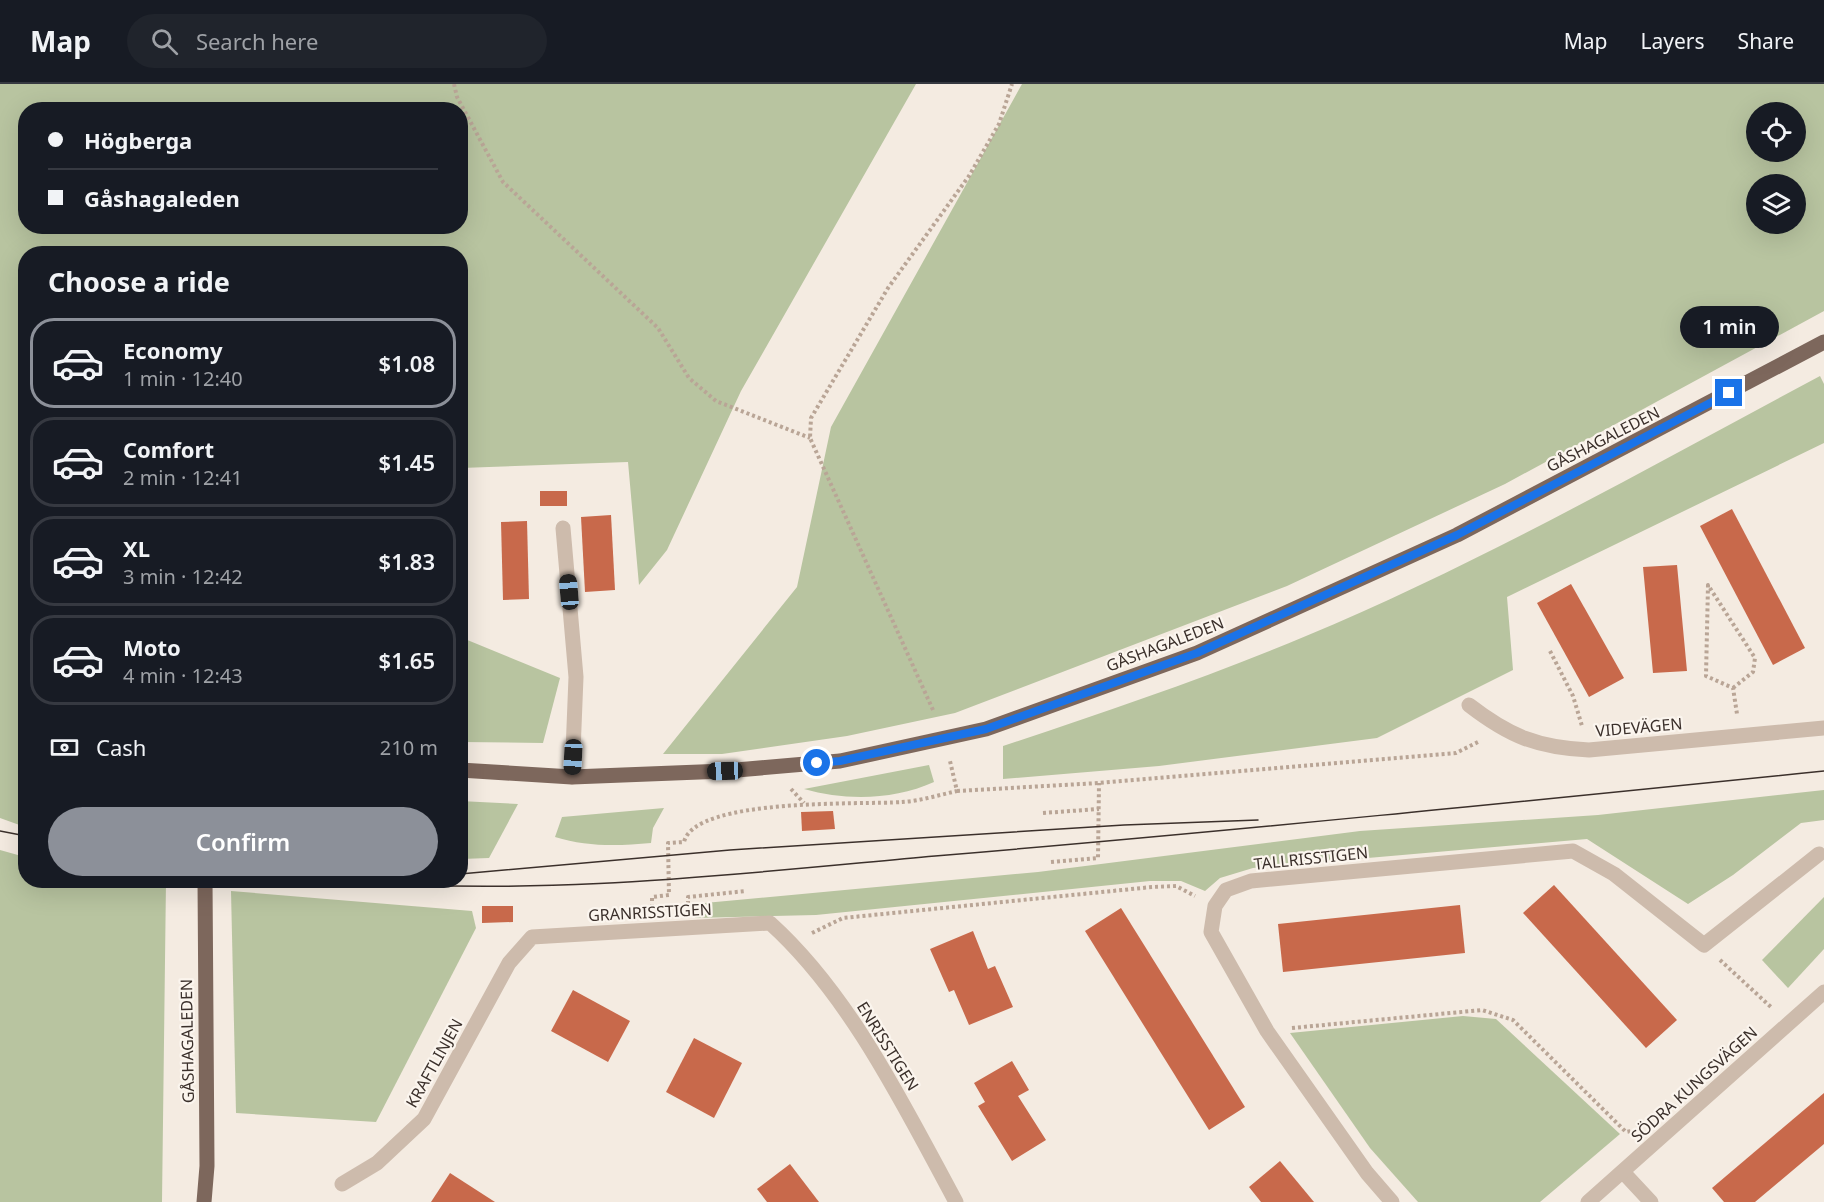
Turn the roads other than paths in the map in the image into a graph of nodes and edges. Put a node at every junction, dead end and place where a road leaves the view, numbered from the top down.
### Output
1 (1824, 342) edge
2 (563, 528) dead end
3 (1469, 705) dead end
4 (1824, 728) edge
5 (468, 770) edge
6 (572, 777) junction
7 (1818, 854) dead end
8 (205, 888) edge
9 (770, 923) joint
10 (532, 938) joint
11 (1824, 992) edge
12 (1623, 1172) junction
13 (342, 1184) dead end
14 (204, 1202) edge
15 (956, 1202) edge
16 (1392, 1202) edge
17 (1588, 1202) edge
18 (1651, 1202) edge

1 - 6 main road, GÅSHAGALEDEN
2 - 6 street
3 - 4 street, VIDEVÄGEN
5 - 6 main road, GÅSHAGALEDEN
7 - 16 street, TALLRISSTIGEN
8 - 14 main road, GÅSHAGALEDEN
9 - 10 street, GRANRISSTIGEN
9 - 15 street, ENRISSTIGEN
10 - 13 street, KRAFTLINJEN
11 - 12 street, SÖDRA KUNGSVÄGEN
12 - 17 street, SÖDRA KUNGSVÄGEN
12 - 18 street

